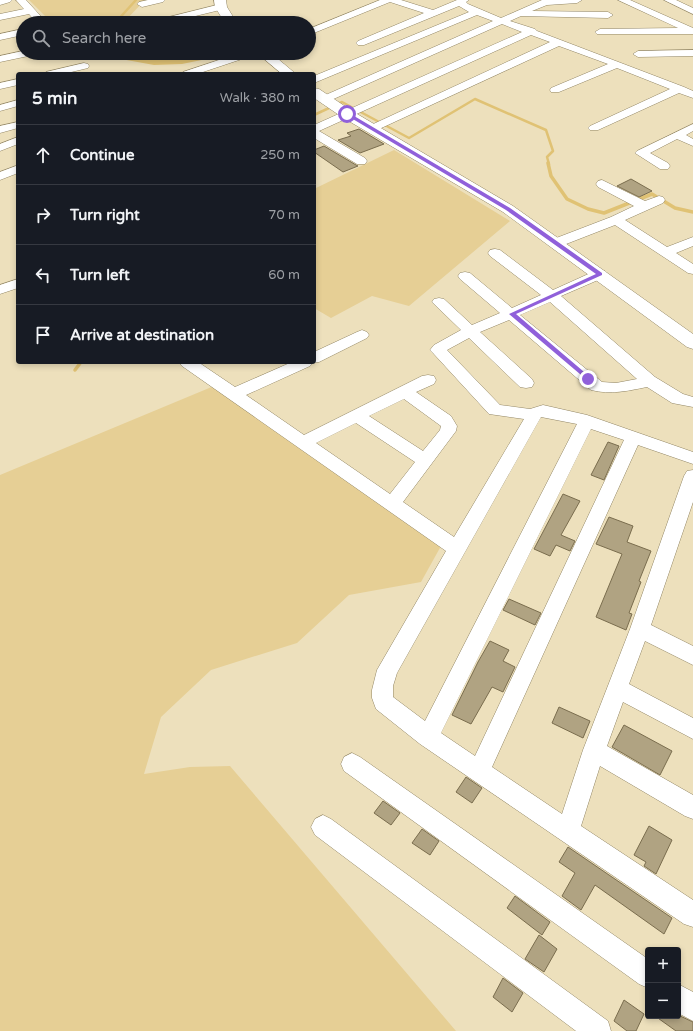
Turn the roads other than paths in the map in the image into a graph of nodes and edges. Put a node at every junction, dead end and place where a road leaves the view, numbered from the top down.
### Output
1 (7, 0) edge
2 (21, 0) edge
3 (160, 0) edge
4 (388, 0) edge
5 (392, 0) edge
6 (577, 0) edge
7 (623, 0) edge
8 (669, 0) edge
9 (462, 1) edge
10 (0, 2) edge
11 (142, 4) dead end
12 (220, 4) edge
13 (30, 11) junction
14 (693, 11) edge
15 (477, 12) junction
16 (433, 13) junction
17 (518, 13) junction
18 (35, 16) edge
19 (180, 16) edge
20 (227, 16) edge
21 (0, 17) edge
22 (615, 18) junction
23 (504, 21) junction
24 (316, 29) edge
25 (642, 31) junction
26 (532, 32) junction
27 (600, 32) dead end
28 (16, 34) edge
29 (0, 37) edge
30 (560, 42) junction
31 (361, 43) dead end
32 (693, 53) edge
33 (638, 54) dead end
34 (16, 56) edge
35 (0, 59) edge
36 (79, 60) edge
37 (229, 60) edge
38 (272, 60) edge
39 (617, 64) junction
40 (84, 66) junction
41 (58, 72) edge
42 (90, 72) edge
43 (193, 72) edge
44 (287, 72) edge
45 (316, 79) edge
46 (16, 82) edge
47 (0, 86) edge
48 (680, 89) junction
49 (555, 90) dead end
50 (693, 95) edge
51 (330, 103) edge
52 (16, 104) edge
53 (0, 108) edge
54 (16, 126) edge
55 (316, 126) edge
56 (693, 127) edge
57 (373, 128) junction
58 (594, 128) dead end
59 (0, 130) edge
60 (316, 133) edge
61 (677, 135) junction
62 (16, 141) edge
63 (693, 143) edge
64 (0, 148) edge
65 (360, 161) dead end
66 (664, 166) dead end
67 (16, 172) edge
68 (0, 176) edge
69 (602, 184) dead end
70 (659, 200) dead end
71 (642, 205) junction
72 (616, 220) junction
73 (693, 241) edge
74 (556, 243) junction
75 (668, 252) junction
76 (495, 253) dead end
77 (693, 270) edge
78 (600, 274) junction
79 (465, 276) dead end
80 (9, 286) edge
81 (552, 296) junction
82 (16, 297) edge
83 (439, 302) dead end
84 (512, 314) junction
85 (471, 331) junction
86 (362, 336) dead end
87 (693, 343) edge
88 (316, 357) edge
89 (190, 364) edge
90 (301, 364) edge
91 (428, 380) dead end
92 (648, 381) junction
93 (526, 383) dead end
94 (405, 392) junction
95 (234, 394) junction
96 (693, 402) edge
97 (534, 415) junction
98 (357, 416) junction
99 (587, 421) junction
100 (633, 438) junction
101 (303, 442) junction
102 (693, 458) edge
103 (425, 460) junction
104 (693, 476) edge
105 (392, 504) junction
106 (457, 550) junction
107 (640, 629) junction
108 (693, 656) edge
109 (618, 689) junction
110 (693, 729) edge
111 (428, 737) junction
112 (594, 750) junction
113 (352, 764) dead end
114 (479, 771) junction
115 (693, 808) edge
116 (323, 828) dead end
117 (568, 832) junction
118 (693, 915) edge
119 (645, 973) edge
120 (681, 999) edge
121 (693, 1008) edge
122 (598, 1031) edge

1 - 10 street
2 - 13 street
3 - 11 street
4 - 24 street
5 - 16 street
6 - 17 street
6 - 22 street
7 - 25 street
8 - 14 street
9 - 15 street
9 - 16 street
12 - 19 street
12 - 20 main road
13 - 18 street
13 - 21 street
15 - 23 street
15 - 45 street
16 - 31 street
17 - 22 street
17 - 23 street
22 - 25 street
23 - 26 street
23 - 51 street
25 - 27 street
26 - 30 street
26 - 51 street
28 - 29 street
30 - 39 street
30 - 57 street
32 - 33 street
34 - 35 street
36 - 40 street
37 - 43 street
38 - 44 main road
39 - 48 street
39 - 49 street
40 - 41 street
40 - 42 street
46 - 47 street
48 - 50 street
48 - 58 street
51 - 55 street
51 - 57 main road
52 - 53 street
54 - 59 street
56 - 61 street
57 - 74 main road
60 - 65 street
61 - 63 street
61 - 66 street
62 - 64 street
67 - 68 street
69 - 71 street
70 - 71 street
71 - 72 street
72 - 74 street
72 - 75 street
73 - 75 street
74 - 78 main road
75 - 77 street
76 - 81 street
78 - 81 street
78 - 87 main road
79 - 84 street
80 - 82 street
81 - 84 street
81 - 92 street
83 - 85 street
84 - 85 street
84 - 92 street
85 - 93 street
85 - 97 street
86 - 88 street
89 - 95 street
90 - 95 street
91 - 94 street
92 - 96 street
94 - 98 street
94 - 103 street
95 - 101 street
97 - 99 street
97 - 106 street
98 - 101 street
98 - 103 street
99 - 100 street
99 - 111 street
100 - 102 street
100 - 114 street
101 - 105 street
103 - 105 street
104 - 107 street
105 - 106 street
106 - 111 street
107 - 108 street
107 - 109 street
109 - 110 street
109 - 112 street
111 - 114 street
112 - 115 street
112 - 117 street
113 - 119 street
114 - 117 street
116 - 122 street
117 - 118 street
120 - 121 street

